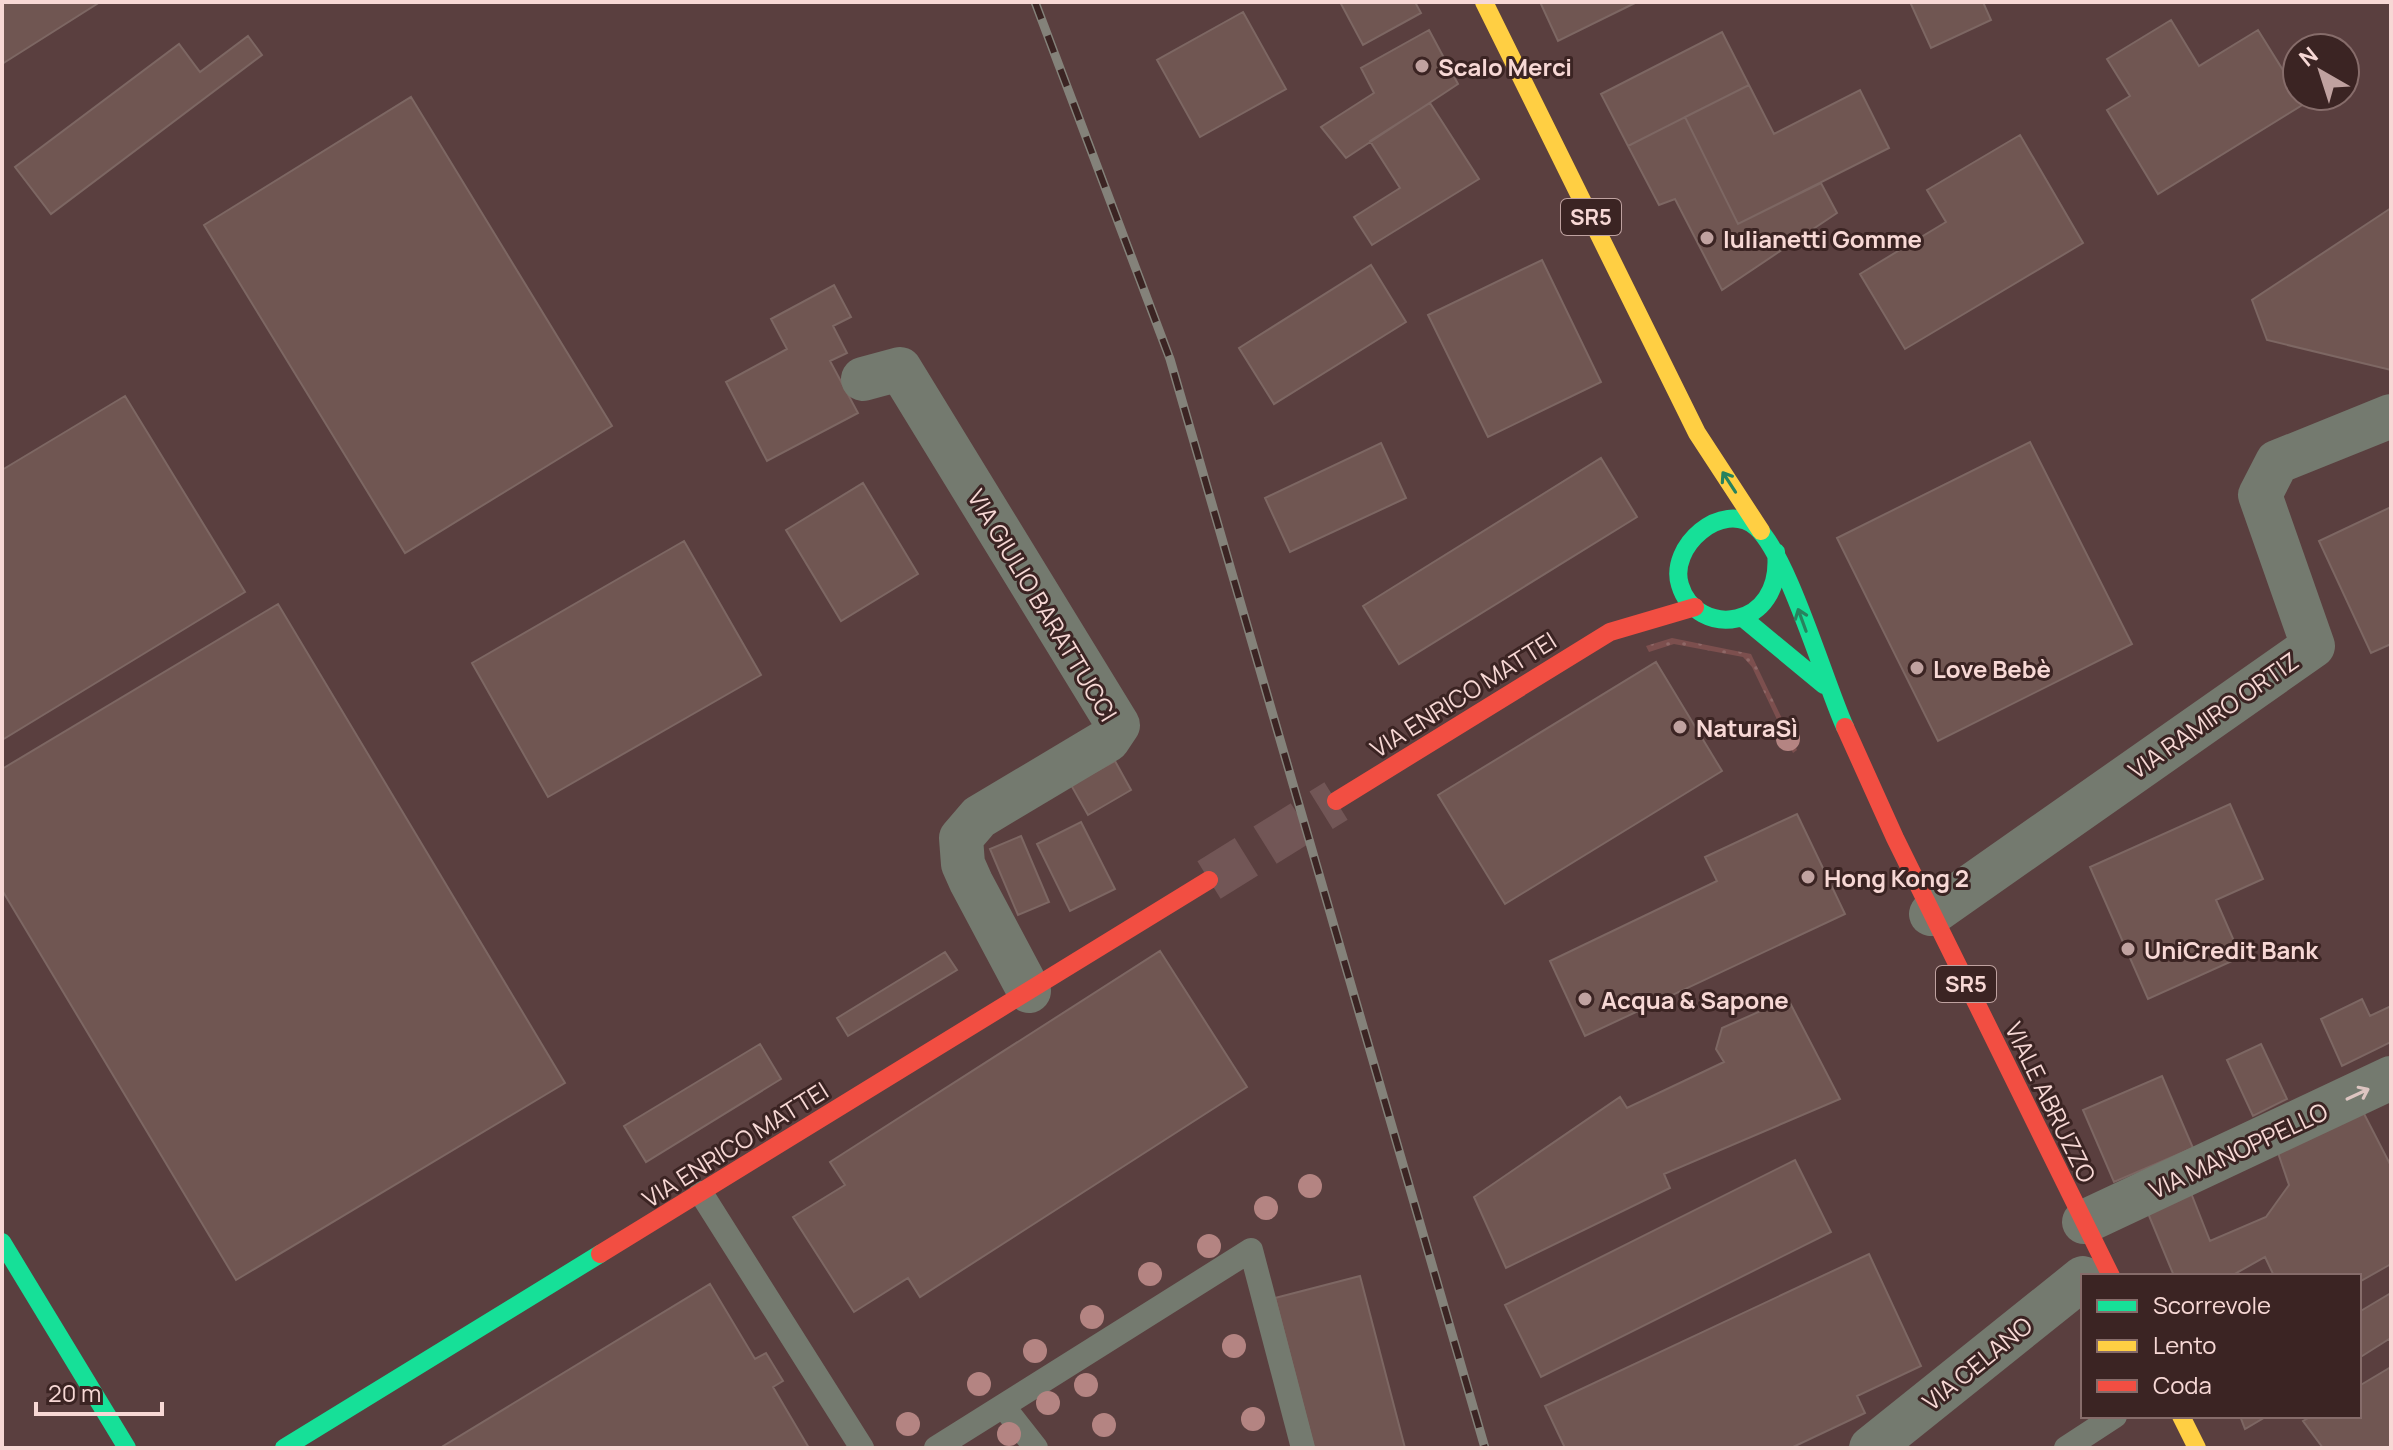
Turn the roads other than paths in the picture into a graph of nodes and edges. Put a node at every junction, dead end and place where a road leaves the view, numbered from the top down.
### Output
1 (1484, 2) edge
2 (863, 379) dead end
3 (2391, 416) edge
4 (1697, 433) junction
5 (1697, 464) dead end
6 (1698, 507) dead end
7 (1698, 529) junction
8 (1761, 531) junction
9 (1776, 552) junction
10 (1678, 563) junction
11 (1658, 585) dead end
12 (1637, 607) dead end
13 (1695, 607) junction
14 (1743, 618) junction
15 (1616, 629) junction
16 (1827, 688) junction
17 (1336, 801) tunnel mouth
18 (1209, 880) tunnel mouth
19 (1931, 914) junction
20 (1029, 991) junction
21 (2391, 1078) edge
22 (701, 1193) junction
23 (2084, 1222) junction
24 (2, 1242) edge
25 (2096, 1273) edge
26 (2081, 1285) edge
27 (1003, 1406) junction
28 (2112, 1418) edge
29 (2182, 1418) edge
30 (127, 1448) edge
31 (284, 1448) edge
32 (862, 1448) edge
33 (936, 1448) edge
34 (1036, 1448) edge
35 (1303, 1448) edge
36 (1871, 1448) edge
37 (2066, 1448) edge
38 (2197, 1448) edge

1 - 4 main road, SR5
2 - 20 street, VIA GIULIO BARATTUCCI
3 - 19 street, VIA RAMIRO ORTIZ
4 - 5 main road, SR5
8 -> 4 main road, SR5
6 - 7 main road
7 - 8 main road
7 - 10 main road
8 - 9 main road, SR5
9 - 14 main road
16 -> 9 main road, VIALE ABRUZZO / SR5
10 - 11 main road
10 - 13 main road
12 - 15 main road
13 - 14 main road
13 - 15 main road
14 - 16 main road, VIALE ABRUZZO / SR5
15 - 17 main road, VIA ENRICO MATTEI
16 - 19 main road, VIALE ABRUZZO / SR5
18 - 20 main road, VIA ENRICO MATTEI
19 - 23 main road, VIALE ABRUZZO / SR5
20 - 22 main road, VIA ENRICO MATTEI
23 -> 21 street, VIA MANOPPELLO
22 - 31 main road, VIA ENRICO MATTEI
22 - 32 lane
23 - 25 main road, VIALE ABRUZZO / SR5
24 - 30 main road
26 - 36 street, VIA CELANO
27 - 33 lane
27 - 34 lane
27 - 35 lane
28 - 37 lane
29 - 38 main road

